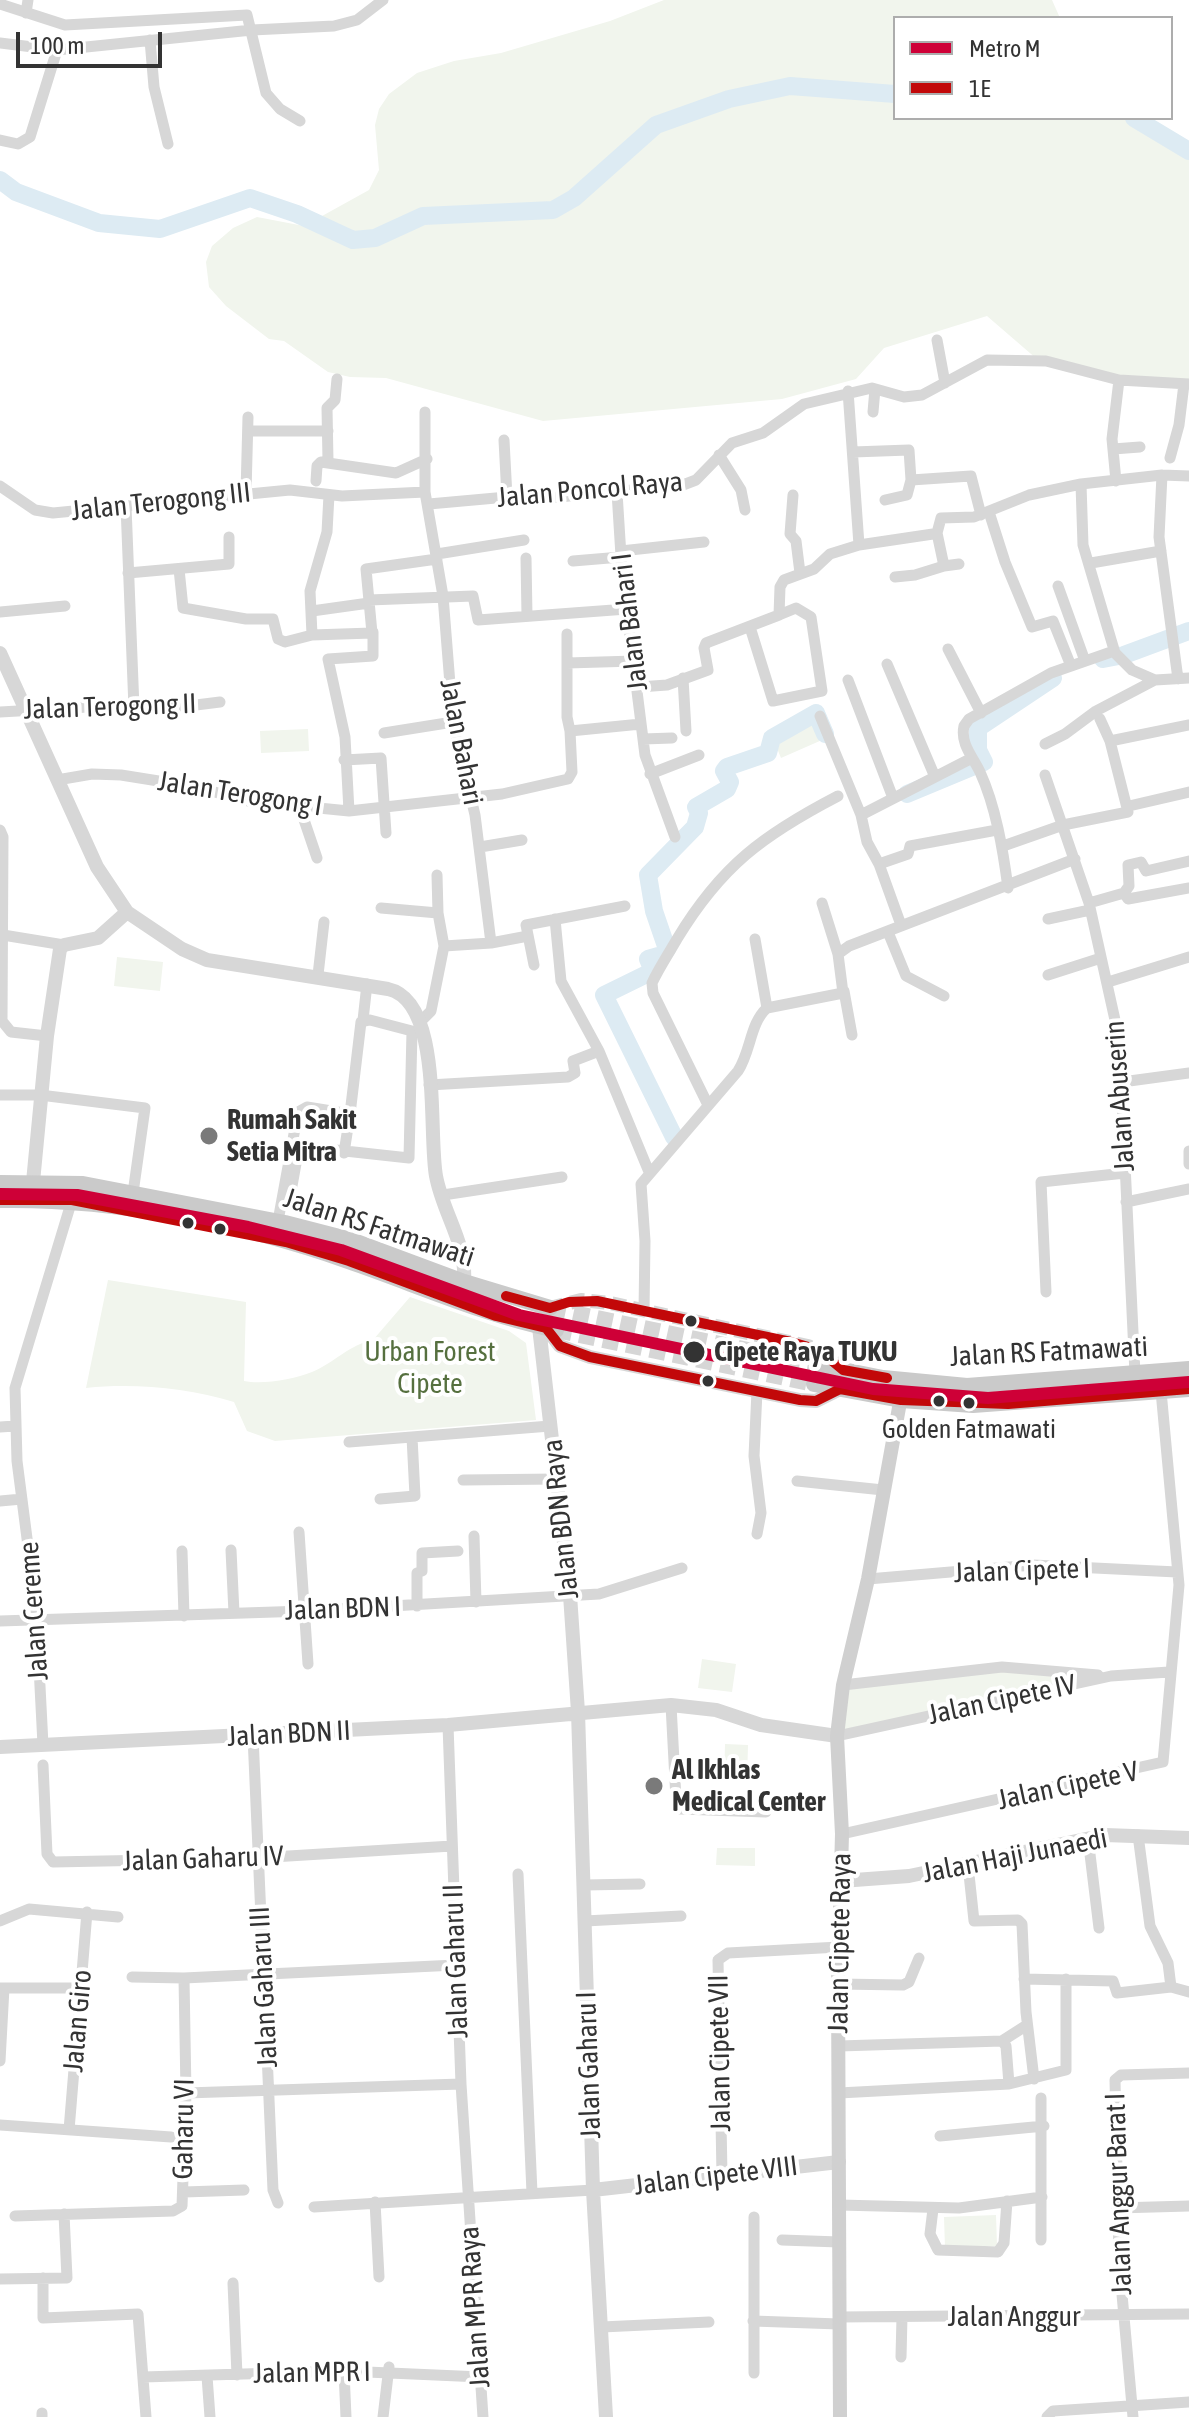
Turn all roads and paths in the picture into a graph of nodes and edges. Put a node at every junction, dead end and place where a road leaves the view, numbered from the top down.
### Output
1 (28, 0) edge
2 (241, 0) edge
3 (383, 0) edge
4 (0, 4) edge
5 (26, 13) junction
6 (238, 13) junction
7 (83, 25) junction
8 (252, 30) junction
9 (150, 40) junction
10 (0, 43) edge
11 (83, 47) junction
12 (57, 50) junction
13 (300, 121) dead end
14 (0, 140) edge
15 (168, 144) dead end
16 (937, 340) dead end
17 (337, 379) dead end
18 (1119, 380) junction
19 (945, 383) junction
20 (1187, 384) edge
21 (875, 389) junction
22 (848, 391) junction
23 (425, 412) dead end
24 (873, 412) dead end
25 (248, 417) dead end
26 (248, 431) junction
27 (328, 431) junction
28 (504, 440) dead end
29 (1140, 447) dead end
30 (1113, 449) junction
31 (853, 452) junction
32 (719, 455) junction
33 (1170, 458) dead end
34 (427, 459) junction
35 (328, 461) junction
36 (1162, 475) junction
37 (1189, 476) edge
38 (911, 480) junction
39 (1116, 481) junction
40 (1081, 484) junction
41 (0, 486) edge
42 (315, 487) junction
43 (617, 492) junction
44 (246, 493) junction
45 (329, 495) junction
46 (793, 495) dead end
47 (507, 497) junction
48 (427, 498) junction
49 (885, 500) dead end
50 (126, 506) junction
51 (745, 510) dead end
52 (985, 513) junction
53 (937, 533) junction
54 (229, 537) dead end
55 (524, 540) dead end
56 (704, 542) dead end
57 (859, 545) junction
58 (1161, 551) junction
59 (621, 554) junction
60 (437, 557) junction
61 (526, 558) dead end
62 (573, 561) dead end
63 (1091, 563) junction
64 (959, 564) dead end
65 (944, 566) junction
66 (179, 569) junction
67 (128, 573) junction
68 (800, 573) junction
69 (895, 577) dead end
70 (1058, 586) dead end
71 (443, 596) junction
72 (369, 602) junction
73 (65, 606) dead end
74 (627, 609) junction
75 (312, 611) junction
76 (0, 612) edge
77 (779, 615) junction
78 (527, 616) junction
79 (750, 627) junction
80 (373, 632) junction
81 (567, 634) dead end
82 (312, 635) junction
83 (328, 636) junction
84 (948, 649) dead end
85 (0, 653) edge
86 (1116, 654) junction
87 (328, 659) junction
88 (635, 661) junction
89 (1085, 661) junction
90 (567, 663) junction
91 (887, 664) dead end
92 (1071, 666) junction
93 (683, 678) junction
94 (1183, 678) edge
95 (848, 680) dead end
96 (1155, 680) junction
97 (639, 687) junction
98 (220, 702) dead end
99 (134, 708) junction
100 (27, 711) junction
101 (0, 712) edge
102 (981, 713) junction
103 (820, 716) dead end
104 (1100, 719) dead end
105 (453, 722) junction
106 (641, 724) junction
107 (1189, 725) edge
108 (570, 731) junction
109 (686, 731) dead end
110 (384, 733) dead end
111 (672, 738) dead end
112 (643, 739) junction
113 (1110, 741) junction
114 (1045, 744) dead end
115 (699, 755) dead end
116 (344, 760) junction
117 (974, 762) junction
118 (650, 774) junction
119 (1045, 775) dead end
120 (935, 777) junction
121 (57, 780) junction
122 (1189, 792) edge
123 (838, 796) dead end
124 (471, 798) junction
125 (893, 798) junction
126 (1129, 806) junction
127 (385, 807) junction
128 (300, 808) junction
129 (349, 811) junction
130 (862, 818) junction
131 (1063, 825) junction
132 (997, 830) junction
133 (1, 831) edge
134 (386, 833) dead end
135 (675, 837) dead end
136 (522, 840) dead end
137 (1006, 845) dead end
138 (480, 847) junction
139 (317, 858) dead end
140 (1075, 859) junction
141 (1189, 861) edge
142 (879, 864) junction
143 (437, 875) dead end
144 (1008, 888) junction
145 (1189, 888) edge
146 (1124, 893) junction
147 (822, 903) dead end
148 (625, 906) dead end
149 (1090, 907) junction
150 (381, 908) dead end
151 (127, 912) junction
152 (438, 913) junction
153 (555, 919) junction
154 (1048, 919) dead end
155 (324, 922) dead end
156 (901, 925) junction
157 (888, 932) junction
158 (3, 935) junction
159 (528, 936) junction
160 (755, 939) dead end
161 (491, 943) junction
162 (64, 945) junction
163 (444, 946) junction
164 (838, 954) junction
165 (1189, 957) edge
166 (1101, 958) junction
167 (534, 965) dead end
168 (318, 975) junction
169 (1048, 975) dead end
170 (1108, 982) junction
171 (370, 985) junction
172 (844, 991) junction
173 (944, 996) dead end
174 (767, 1008) junction
175 (366, 1020) junction
176 (420, 1022) junction
177 (852, 1035) dead end
178 (47, 1036) junction
179 (599, 1051) junction
180 (1189, 1073) edge
181 (1122, 1082) junction
182 (429, 1085) junction
183 (0, 1095) edge
184 (40, 1095) junction
185 (708, 1105) junction
186 (350, 1114) junction
187 (295, 1146) junction
188 (1189, 1151) edge
189 (344, 1153) junction
190 (1188, 1158) edge
191 (1189, 1164) edge
192 (649, 1172) junction
193 (1125, 1173) junction
194 (562, 1177) dead end
195 (33, 1182) junction
196 (0, 1183) edge
197 (1189, 1189) edge
198 (133, 1193) junction
199 (443, 1195) junction
200 (0, 1200) edge
201 (72, 1200) junction
202 (1126, 1202) junction
203 (281, 1222) junction
204 (464, 1282) junction
205 (1046, 1292) dead end
206 (550, 1308) dead end
207 (644, 1311) dead end
208 (547, 1328) junction
209 (818, 1365) tunnel mouth
210 (1189, 1369) edge
211 (1135, 1374) junction
212 (904, 1380) junction
213 (814, 1384) tunnel mouth
214 (840, 1389) junction
215 (1189, 1389) edge
216 (757, 1391) junction
217 (1161, 1391) junction
218 (901, 1400) junction
219 (15, 1426) junction
220 (550, 1426) junction
221 (0, 1427) edge
222 (412, 1437) junction
223 (349, 1442) dead end
224 (557, 1479) junction
225 (463, 1480) dead end
226 (797, 1481) dead end
227 (883, 1490) junction
228 (22, 1499) junction
229 (380, 1499) dead end
230 (0, 1501) edge
231 (299, 1532) dead end
232 (757, 1534) dead end
233 (474, 1536) dead end
234 (231, 1550) dead end
235 (182, 1551) dead end
236 (458, 1551) dead end
237 (682, 1568) dead end
238 (1177, 1572) junction
239 (868, 1579) junction
240 (1184, 1585) edge
241 (570, 1595) junction
242 (476, 1602) junction
243 (417, 1606) junction
244 (305, 1611) junction
245 (234, 1613) junction
246 (184, 1616) junction
247 (37, 1619) junction
248 (0, 1621) edge
249 (308, 1664) dead end
250 (1169, 1672) junction
251 (1111, 1676) junction
252 (843, 1685) junction
253 (671, 1705) junction
254 (578, 1712) junction
255 (448, 1725) junction
256 (253, 1736) junction
257 (837, 1736) junction
258 (43, 1745) junction
259 (0, 1747) edge
260 (43, 1765) dead end
261 (766, 1812) dead end
262 (842, 1834) junction
263 (1138, 1835) junction
264 (1088, 1838) junction
265 (1189, 1838) edge
266 (452, 1846) junction
267 (258, 1858) junction
268 (968, 1865) junction
269 (518, 1874) dead end
270 (841, 1881) junction
271 (640, 1884) dead end
272 (584, 1885) junction
273 (87, 1912) junction
274 (681, 1916) dead end
275 (118, 1917) dead end
276 (0, 1921) edge
277 (585, 1921) junction
278 (1099, 1928) dead end
279 (839, 1947) junction
280 (919, 1958) dead end
281 (456, 1965) junction
282 (264, 1973) junction
283 (132, 1977) dead end
284 (184, 1978) junction
285 (1024, 1979) junction
286 (1066, 1979) junction
287 (838, 1984) junction
288 (1171, 1987) junction
289 (2, 1988) edge
290 (81, 1988) junction
291 (1189, 1992) edge
292 (1027, 2025) junction
293 (1002, 2041) junction
294 (839, 2046) junction
295 (0, 2058) edge
296 (1189, 2073) edge
297 (1034, 2079) junction
298 (461, 2084) junction
299 (1009, 2084) junction
300 (269, 2090) junction
301 (186, 2093) junction
302 (839, 2093) junction
303 (1041, 2098) dead end
304 (0, 2125) edge
305 (1044, 2126) junction
306 (69, 2130) junction
307 (940, 2136) dead end
308 (171, 2137) dead end
309 (839, 2162) junction
310 (722, 2175) junction
311 (244, 2190) dead end
312 (593, 2190) junction
313 (184, 2192) junction
314 (532, 2193) junction
315 (467, 2197) junction
316 (1042, 2197) junction
317 (1007, 2201) junction
318 (375, 2202) junction
319 (278, 2203) dead end
320 (839, 2205) junction
321 (1189, 2206) edge
322 (314, 2207) dead end
323 (1117, 2208) junction
324 (933, 2209) junction
325 (64, 2214) junction
326 (15, 2216) dead end
327 (754, 2217) dead end
328 (782, 2240) dead end
329 (1041, 2240) dead end
330 (839, 2242) junction
331 (379, 2277) dead end
332 (43, 2278) junction
333 (0, 2279) edge
334 (233, 2283) dead end
335 (1189, 2314) edge
336 (902, 2317) junction
337 (1123, 2317) junction
338 (839, 2320) junction
339 (753, 2321) junction
340 (709, 2322) dead end
341 (602, 2327) junction
342 (901, 2357) dead end
343 (389, 2369) junction
344 (344, 2371) junction
345 (754, 2373) dead end
346 (237, 2375) junction
347 (207, 2376) junction
348 (143, 2377) junction
349 (481, 2377) junction
350 (1189, 2402) edge
351 (1132, 2411) edge
352 (146, 2417) edge
353 (210, 2417) edge
354 (346, 2417) edge
355 (383, 2417) edge
356 (483, 2417) edge
357 (606, 2417) edge
358 (840, 2417) edge
359 (1047, 2417) edge

1 - 5 street
2 - 6 street
3 - 8 street
4 - 5 street
5 - 7 street
6 - 7 street
6 - 8 street
7 - 11 street
8 - 9 street
8 - 13 street
9 - 11 street
9 - 15 street
10 - 12 street
11 - 12 street
12 - 14 street
16 - 19 street
17 - 27 street
18 - 19 street, Jalan Poncol Raya
18 - 20 street, Jalan Poncol Raya
18 - 30 street
19 - 21 street, Jalan Poncol Raya
20 - 33 street
21 - 22 street, Jalan Poncol Raya
21 - 24 street
22 - 31 street
22 - 32 street, Jalan Poncol Raya
23 - 34 street, Jalan Bahari
25 - 26 street
26 - 27 street
26 - 44 street
27 - 35 street
28 - 47 street
29 - 30 street
30 - 39 street
31 - 38 street
31 - 57 street
32 - 43 street, Jalan Poncol Raya
32 - 51 street
34 - 35 street
34 - 48 street, Jalan Bahari
35 - 42 street
36 - 37 street
36 - 39 street
36 - 58 street
38 - 49 street
38 - 52 street
39 - 40 street
40 - 52 street
40 - 63 street
41 - 50 street, Jalan Terogong III
42 - 44 street, Jalan Terogong III
42 - 45 street, Jalan Terogong III
43 - 47 street, Jalan Poncol Raya
43 - 59 street, Jalan Bahari I
44 - 50 street, Jalan Terogong III
45 - 48 street, Jalan Terogong III
45 - 75 street
46 - 68 street
47 - 48 street, Jalan Poncol Raya
48 - 60 street, Jalan Bahari
50 - 67 street
52 - 53 street
52 - 92 street
53 - 57 street
53 - 65 street
54 - 66 street
55 - 60 street
56 - 59 street
57 - 68 street
58 - 63 street
58 - 94 street
59 - 62 street
59 - 74 street, Jalan Bahari I
60 - 71 street, Jalan Bahari
60 - 72 street
61 - 78 street
63 - 86 street
64 - 65 street
65 - 69 street
66 - 67 street
66 - 82 street
67 - 99 street
68 - 77 street
70 - 89 street
71 - 72 street
71 - 78 street
71 - 105 street, Jalan Bahari
72 - 75 street
72 - 80 street
73 - 76 street
74 - 78 street
74 - 88 street, Jalan Bahari I
75 - 82 street
77 - 79 street
77 - 79 street
79 - 93 street
80 - 83 street
80 - 87 street
81 - 90 street
82 - 83 street
83 - 87 street
84 - 102 street
85 - 100 street
86 - 89 street
86 - 96 street
87 - 116 street
88 - 90 street
88 - 97 street, Jalan Bahari I
89 - 92 street
90 - 108 street
91 - 120 street
92 - 102 street
93 - 97 street
93 - 109 street
94 - 96 street
95 - 125 street
96 - 114 street
97 - 106 street, Jalan Bahari I
98 - 99 street, Jalan Terogong II
99 - 100 street, Jalan Terogong II
100 - 101 street, Jalan Terogong II
100 - 121 street
102 - 117 street
103 - 130 street
104 - 113 street
105 - 110 street
105 - 124 street, Jalan Bahari
106 - 108 street, Jalan Bahari I
106 - 112 street
107 - 113 street
108 - 124 street
111 - 112 street
112 - 118 street
113 - 126 street
115 - 118 street
116 - 127 street
116 - 129 street
117 - 120 street
117 - 132 street
118 - 135 street
119 - 131 street, Jalan Abuserin
120 - 125 street
121 - 128 street, Jalan Terogong I
121 - 151 street
122 - 126 street
123 - 185 street
124 - 127 street, Jalan Terogong I
124 - 138 street, Jalan Bahari
125 - 130 street
126 - 131 street
127 - 129 street, Jalan Terogong I
127 - 134 street
128 - 129 street, Jalan Terogong I
128 - 139 street
130 - 142 street
131 - 137 street
131 - 140 street, Jalan Abuserin
132 - 142 street
132 - 144 street
133 - 158 street
136 - 138 street
138 - 161 street, Jalan Bahari
140 - 144 street
140 - 149 street, Jalan Abuserin
141 - 146 street
142 - 156 street
143 - 152 street
144 - 156 street
145 - 146 street
146 - 149 street
147 - 164 street
148 - 153 street
149 - 154 street
149 - 166 street, Jalan Abuserin
150 - 152 street
151 - 162 street
151 - 168 street
152 - 163 street
153 - 159 street
153 - 179 street
155 - 168 street
156 - 157 street
157 - 164 street
157 - 173 street
158 - 162 street
158 - 178 street
159 - 161 street
159 - 167 street
160 - 174 street
161 - 163 street
162 - 178 street
163 - 176 street
164 - 172 street
165 - 170 street
166 - 169 street
166 - 170 street, Jalan Abuserin
168 - 171 street
170 - 181 street, Jalan Abuserin
171 - 175 street
171 - 176 street
172 - 174 street
172 - 177 street
174 - 185 street
175 - 186 street
175 - 189 street
176 - 182 street
178 - 184 street
179 - 182 street
179 - 192 street
180 - 181 street
181 - 193 street, Jalan Abuserin
182 - 199 street
183 - 184 street
184 - 195 street
184 - 198 street
185 - 192 street
186 - 187 street
186 - 189 street
187 - 189 street
187 - 203 street
188 - 190 street
190 - 191 street
192 - 207 street
193 - 202 street, Jalan Abuserin
193 - 205 street
194 - 199 street
195 - 196 main road, Jalan RS Fatmawati
195 - 198 main road, Jalan RS Fatmawati
197 - 202 street
198 - 203 main road, Jalan RS Fatmawati
199 - 204 street
200 - 201 main road, Jalan RS Fatmawati
201 - 208 main road, Jalan RS Fatmawati
201 - 219 street, Jalan Cereme
202 - 211 street, Jalan Abuserin
203 - 204 main road, Jalan RS Fatmawati
204 - 206 main road, Jalan RS Fatmawati
208 - 216 street
208 - 220 street, Jalan BDN Raya
209 - 212 main road, Jalan RS Fatmawati
210 - 211 main road, Jalan RS Fatmawati
211 - 212 main road, Jalan RS Fatmawati
212 - 218 main road, Jalan Cipete Raya
213 - 214 main road, Jalan RS Fatmawati
214 - 216 street
214 - 218 main road, Jalan RS Fatmawati
215 - 217 main road, Jalan RS Fatmawati
216 - 232 street
217 - 218 main road, Jalan RS Fatmawati
217 - 238 street, Jalan Cipete V
218 - 227 main road, Jalan Cipete Raya
219 - 221 street
219 - 228 street, Jalan Cereme
220 - 222 street
220 - 224 street, Jalan BDN Raya
222 - 223 street
222 - 229 street
224 - 225 street
224 - 241 street, Jalan BDN Raya
226 - 227 street
227 - 239 main road, Jalan Cipete Raya
228 - 230 street
228 - 247 street, Jalan Cereme
231 - 244 street
233 - 242 street
234 - 245 street
235 - 246 street
236 - 243 street
237 - 241 street, Jalan BDN I
238 - 239 street, Jalan Cipete I
238 - 240 street, Jalan Cipete V
239 - 252 main road, Jalan Cipete Raya
240 - 250 street, Jalan Cipete V
241 - 242 street, Jalan BDN I
241 - 254 street, Jalan BDN Raya
242 - 243 street, Jalan BDN I
243 - 244 street, Jalan BDN I
244 - 245 street, Jalan BDN I
244 - 249 street
245 - 246 street, Jalan BDN I
246 - 247 street, Jalan BDN I
247 - 248 street, Jalan BDN I
247 - 258 street, Jalan Cereme
250 - 251 street, Jalan Cipete IV
250 - 262 street, Jalan Cipete V
251 - 252 street
251 - 257 street, Jalan Cipete IV
252 - 257 main road, Jalan Cipete Raya
253 - 254 street, Jalan BDN II
253 - 257 street, Jalan BDN II
253 - 261 street
254 - 255 street, Jalan BDN II
254 - 272 street, Jalan Gaharu I
255 - 256 street, Jalan BDN II
255 - 266 street, Jalan Gaharu II
256 - 258 street, Jalan BDN II
256 - 267 street, Jalan Gaharu III
257 - 262 main road, Jalan Cipete Raya
258 - 259 street, Jalan BDN II
260 - 267 street, Jalan Gaharu IV
262 - 270 main road, Jalan Cipete Raya
263 - 264 street, Jalan Haji Junaedi
263 - 265 street, Jalan Haji Junaedi
263 - 288 street
264 - 268 street, Jalan Haji Junaedi
264 - 278 street
266 - 267 street, Jalan Gaharu IV
266 - 281 street, Jalan Gaharu II
267 - 282 street, Jalan Gaharu III
268 - 270 street, Jalan Haji Junaedi
268 - 285 street
269 - 314 street
270 - 279 main road, Jalan Cipete Raya
271 - 272 street
272 - 277 street, Jalan Gaharu I
273 - 275 street
273 - 276 street
273 - 290 street, Jalan Giro
274 - 277 street
277 - 312 street, Jalan Gaharu I
279 - 287 main road, Jalan Cipete Raya
279 - 310 street, Jalan Cipete VII
280 - 287 street
281 - 282 street
281 - 298 street, Jalan Gaharu II
282 - 284 street
282 - 300 street, Jalan Gaharu III
283 - 284 street
284 - 301 street, Gaharu VI
285 - 286 street
285 - 292 street
286 - 288 street
286 - 297 street
287 - 294 main road, Jalan Cipete Raya
288 - 291 street
289 - 290 street
289 - 295 street
290 - 306 street, Jalan Giro
292 - 293 street
292 - 297 street
293 - 294 street
293 - 299 street
294 - 302 main road, Jalan Cipete Raya
296 - 323 street, Jalan Anggur Barat I
297 - 299 street
298 - 300 street
298 - 315 street, Jalan Gaharu II
299 - 302 street
300 - 301 street
300 - 319 street, Jalan Gaharu III
301 - 313 street, Gaharu VI
302 - 309 main road, Jalan Cipete Raya
303 - 305 street
304 - 306 street
305 - 307 street
305 - 316 street
306 - 308 street
309 - 310 street, Jalan Cipete VIII
309 - 320 main road, Jalan Cipete Raya
310 - 312 street, Jalan Cipete VIII
311 - 313 street
312 - 314 street
312 - 341 street, Jalan Gaharu I
313 - 325 street, Gaharu VI
314 - 315 street
315 - 318 street
315 - 349 street, Jalan MPR Raya
316 - 317 street
316 - 329 street
317 - 324 street
317 - 324 street
318 - 322 street
318 - 331 street
320 - 324 street
320 - 330 main road, Jalan Cipete Raya
321 - 323 street
323 - 337 street, Jalan Anggur Barat I
325 - 326 street, Gaharu VI
325 - 332 street
327 - 339 street
328 - 330 street
330 - 338 main road, Jalan Cipete Raya
332 - 333 street
332 - 348 street
334 - 346 street
335 - 337 street, Jalan Anggur
336 - 337 street, Jalan Anggur
336 - 338 street, Jalan Anggur
336 - 342 street
337 - 351 street, Jalan Anggur Barat I
338 - 339 street, Jalan Anggur
338 - 358 main road, Jalan Cipete Raya
339 - 345 street
340 - 341 street
341 - 357 street, Jalan Gaharu I
343 - 344 street, Jalan MPR I
343 - 349 street, Jalan MPR I
343 - 355 street
344 - 346 street, Jalan MPR I
344 - 354 street
346 - 347 street, Jalan MPR I
347 - 348 street, Jalan MPR I
347 - 353 street
348 - 352 street
349 - 356 street, Jalan MPR Raya
350 - 351 street
351 - 359 street

